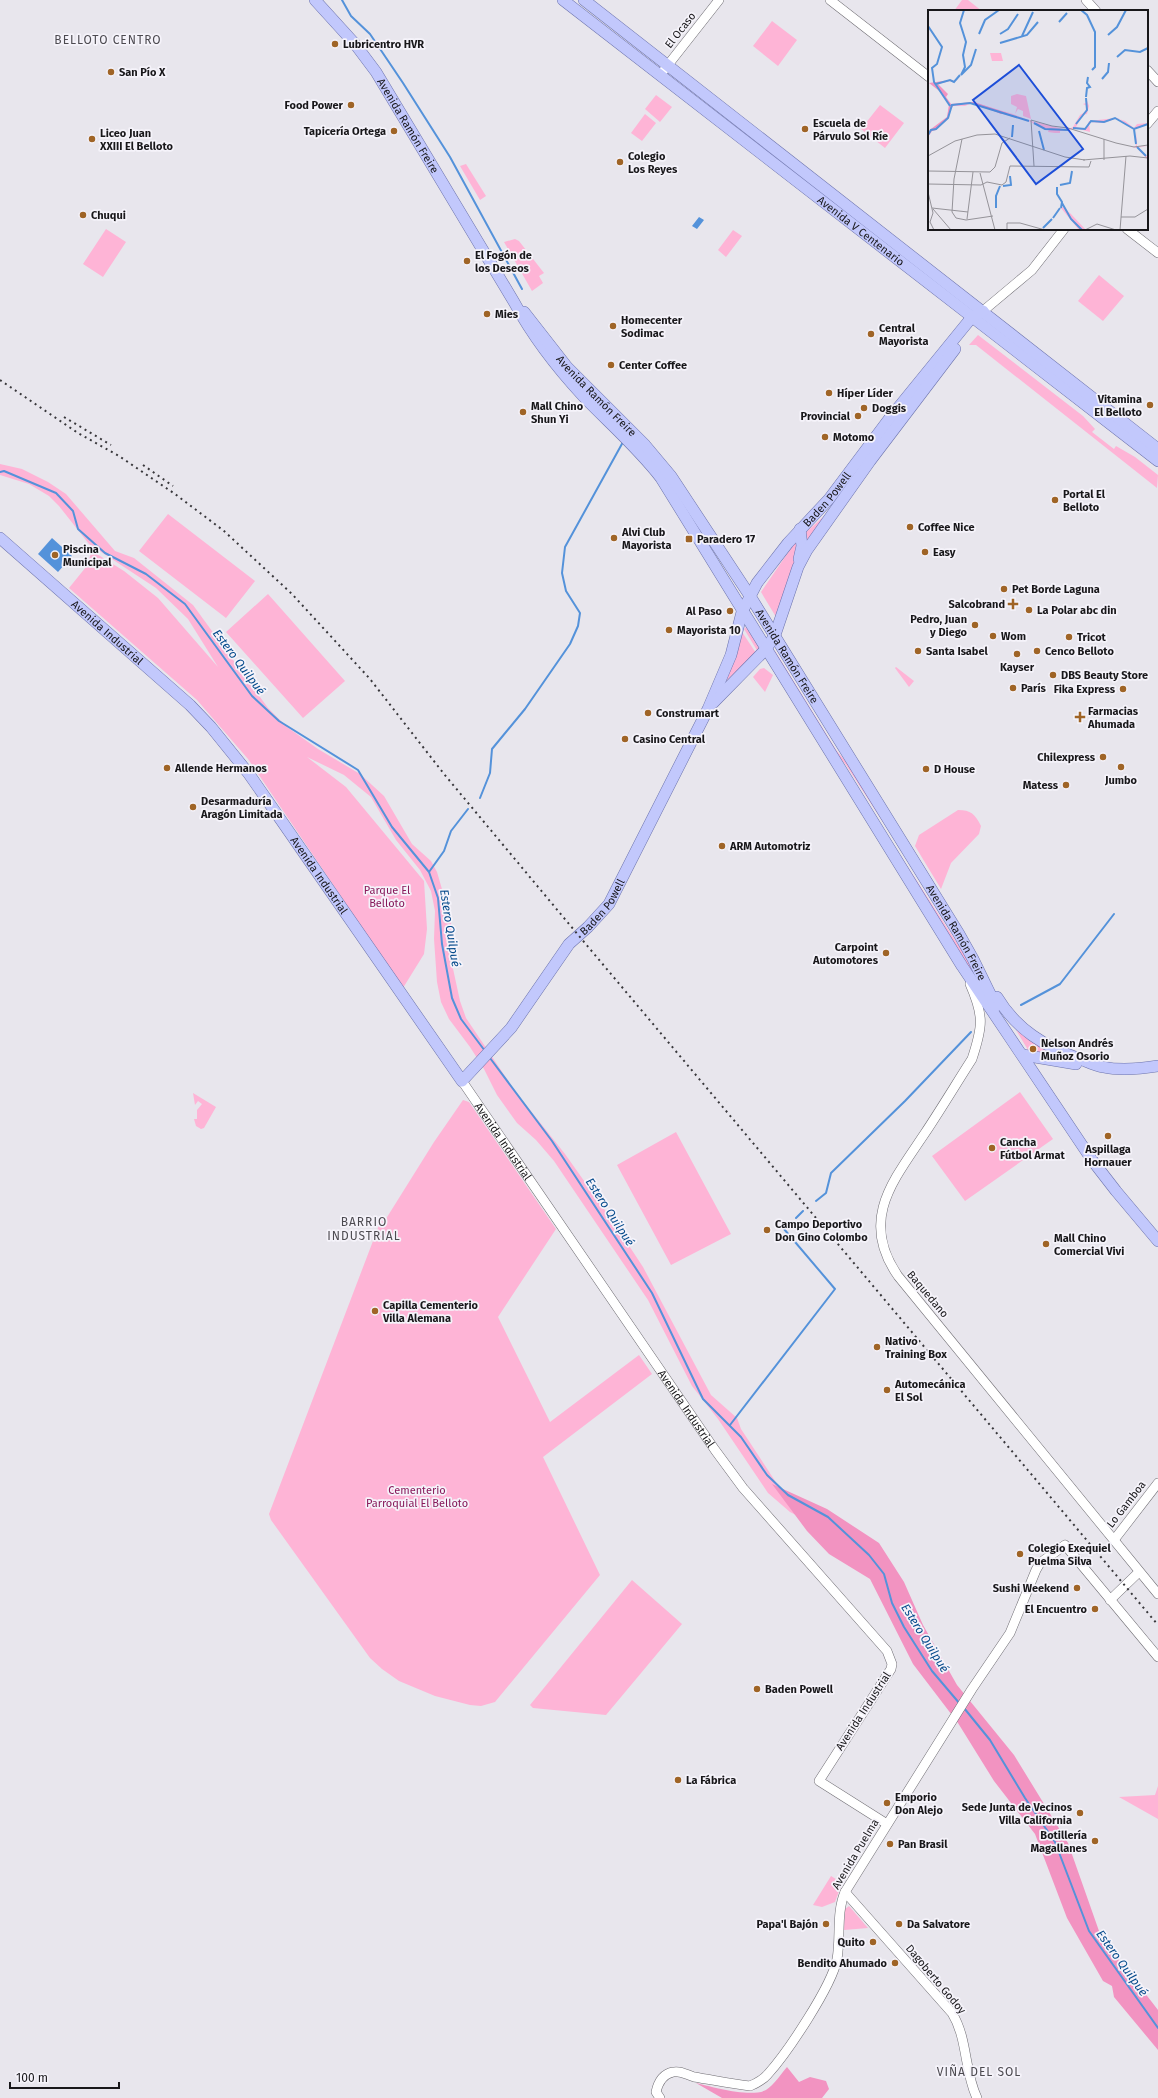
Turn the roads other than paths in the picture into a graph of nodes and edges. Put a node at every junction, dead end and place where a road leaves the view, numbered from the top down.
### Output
1 (315, 0) edge
2 (563, 0) edge
3 (584, 0) edge
4 (719, 0) edge
5 (830, 0) edge
6 (1086, 0) edge
7 (1095, 10) edge
8 (668, 65) junction
9 (1148, 71) edge
10 (661, 74) junction
11 (928, 76) edge
12 (1158, 82) edge
13 (1158, 111) edge
14 (1148, 123) edge
15 (1063, 230) edge
16 (1128, 230) edge
17 (1158, 253) edge
18 (514, 302) junction
19 (978, 316) junction
20 (889, 419) junction
21 (624, 436) junction
22 (645, 445) junction
23 (1158, 449) edge
24 (1158, 461) edge
25 (866, 464) junction
26 (851, 468) junction
27 (800, 529) junction
28 (0, 538) edge
29 (798, 567) junction
30 (750, 596) junction
31 (742, 612) junction
32 (775, 635) junction
33 (766, 649) junction
34 (708, 709) junction
35 (973, 959) junction
36 (962, 966) junction
37 (1015, 1043) junction
38 (1023, 1055) junction
39 (1158, 1066) edge
40 (1102, 1067) junction
41 (462, 1081) junction
42 (1158, 1241) edge
43 (1158, 1483) edge
44 (1114, 1540) junction
45 (1139, 1572) junction
46 (1158, 1594) edge
47 (1110, 1600) junction
48 (1158, 1657) edge
49 (887, 1824) junction
50 (845, 1892) junction
51 (656, 2096) edge
52 (977, 2098) edge

1 - 18 main road, Avenida Ramón Freire
2 - 10 main road, Avenida V Centenario
3 - 8 main road, Avenida V Centenario
4 - 8 street, El Ocaso
5 - 11 street
6 - 7 street
8 - 10 street, El Ocaso
8 - 19 main road, Avenida V Centenario
9 - 12 street
10 - 19 main road, Avenida V Centenario
13 - 14 street
15 - 19 street, Baden Powell
16 - 17 street
18 - 21 main road, Avenida Ramón Freire
18 - 22 main road, Avenida Ramón Freire
19 - 20 main road, Baden Powell
19 - 23 main road, Avenida V Centenario
19 - 24 main road, Avenida V Centenario
19 - 25 main road, Baden Powell
20 - 25 main road
20 - 26 main road, Baden Powell
21 - 22 main road
21 - 31 main road, Avenida Ramón Freire
22 - 30 main road, Avenida Ramón Freire
25 - 26 main road
25 - 29 main road, Baden Powell
26 - 27 main road, Baden Powell
27 - 29 main road
27 - 30 main road, Baden Powell
28 - 41 main road, Avenida Industrial
29 - 32 main road, Baden Powell
30 - 31 main road, Baden Powell
30 - 32 main road, Avenida Ramón Freire
31 - 33 main road, Avenida Ramón Freire
31 - 34 main road, Baden Powell
32 - 33 main road, Baden Powell
32 - 35 main road, Avenida Ramón Freire
33 - 34 main road, Baden Powell
33 - 36 main road, Avenida Ramón Freire
34 - 41 main road, Baden Powell
35 - 37 main road, Avenida Ramón Freire
35 - 40 main road
36 - 37 main road, Avenida Ramón Freire
36 - 44 street, Baquedano
37 - 38 main road, Avenida Ramón Freire
38 - 40 main road
38 - 42 main road, Avenida Ramón Freire
39 - 40 main road
41 - 49 street, Avenida Industrial
43 - 44 street, Lo Gamboa
44 - 45 street, Baquedano
45 - 46 street, Baquedano
45 - 47 street
47 - 48 street
47 - 49 street, Avenida Puelma
49 - 50 street, Avenida Puelma
50 - 51 street, Avenida Puelma
50 - 52 street, Dagoberto Godoy

